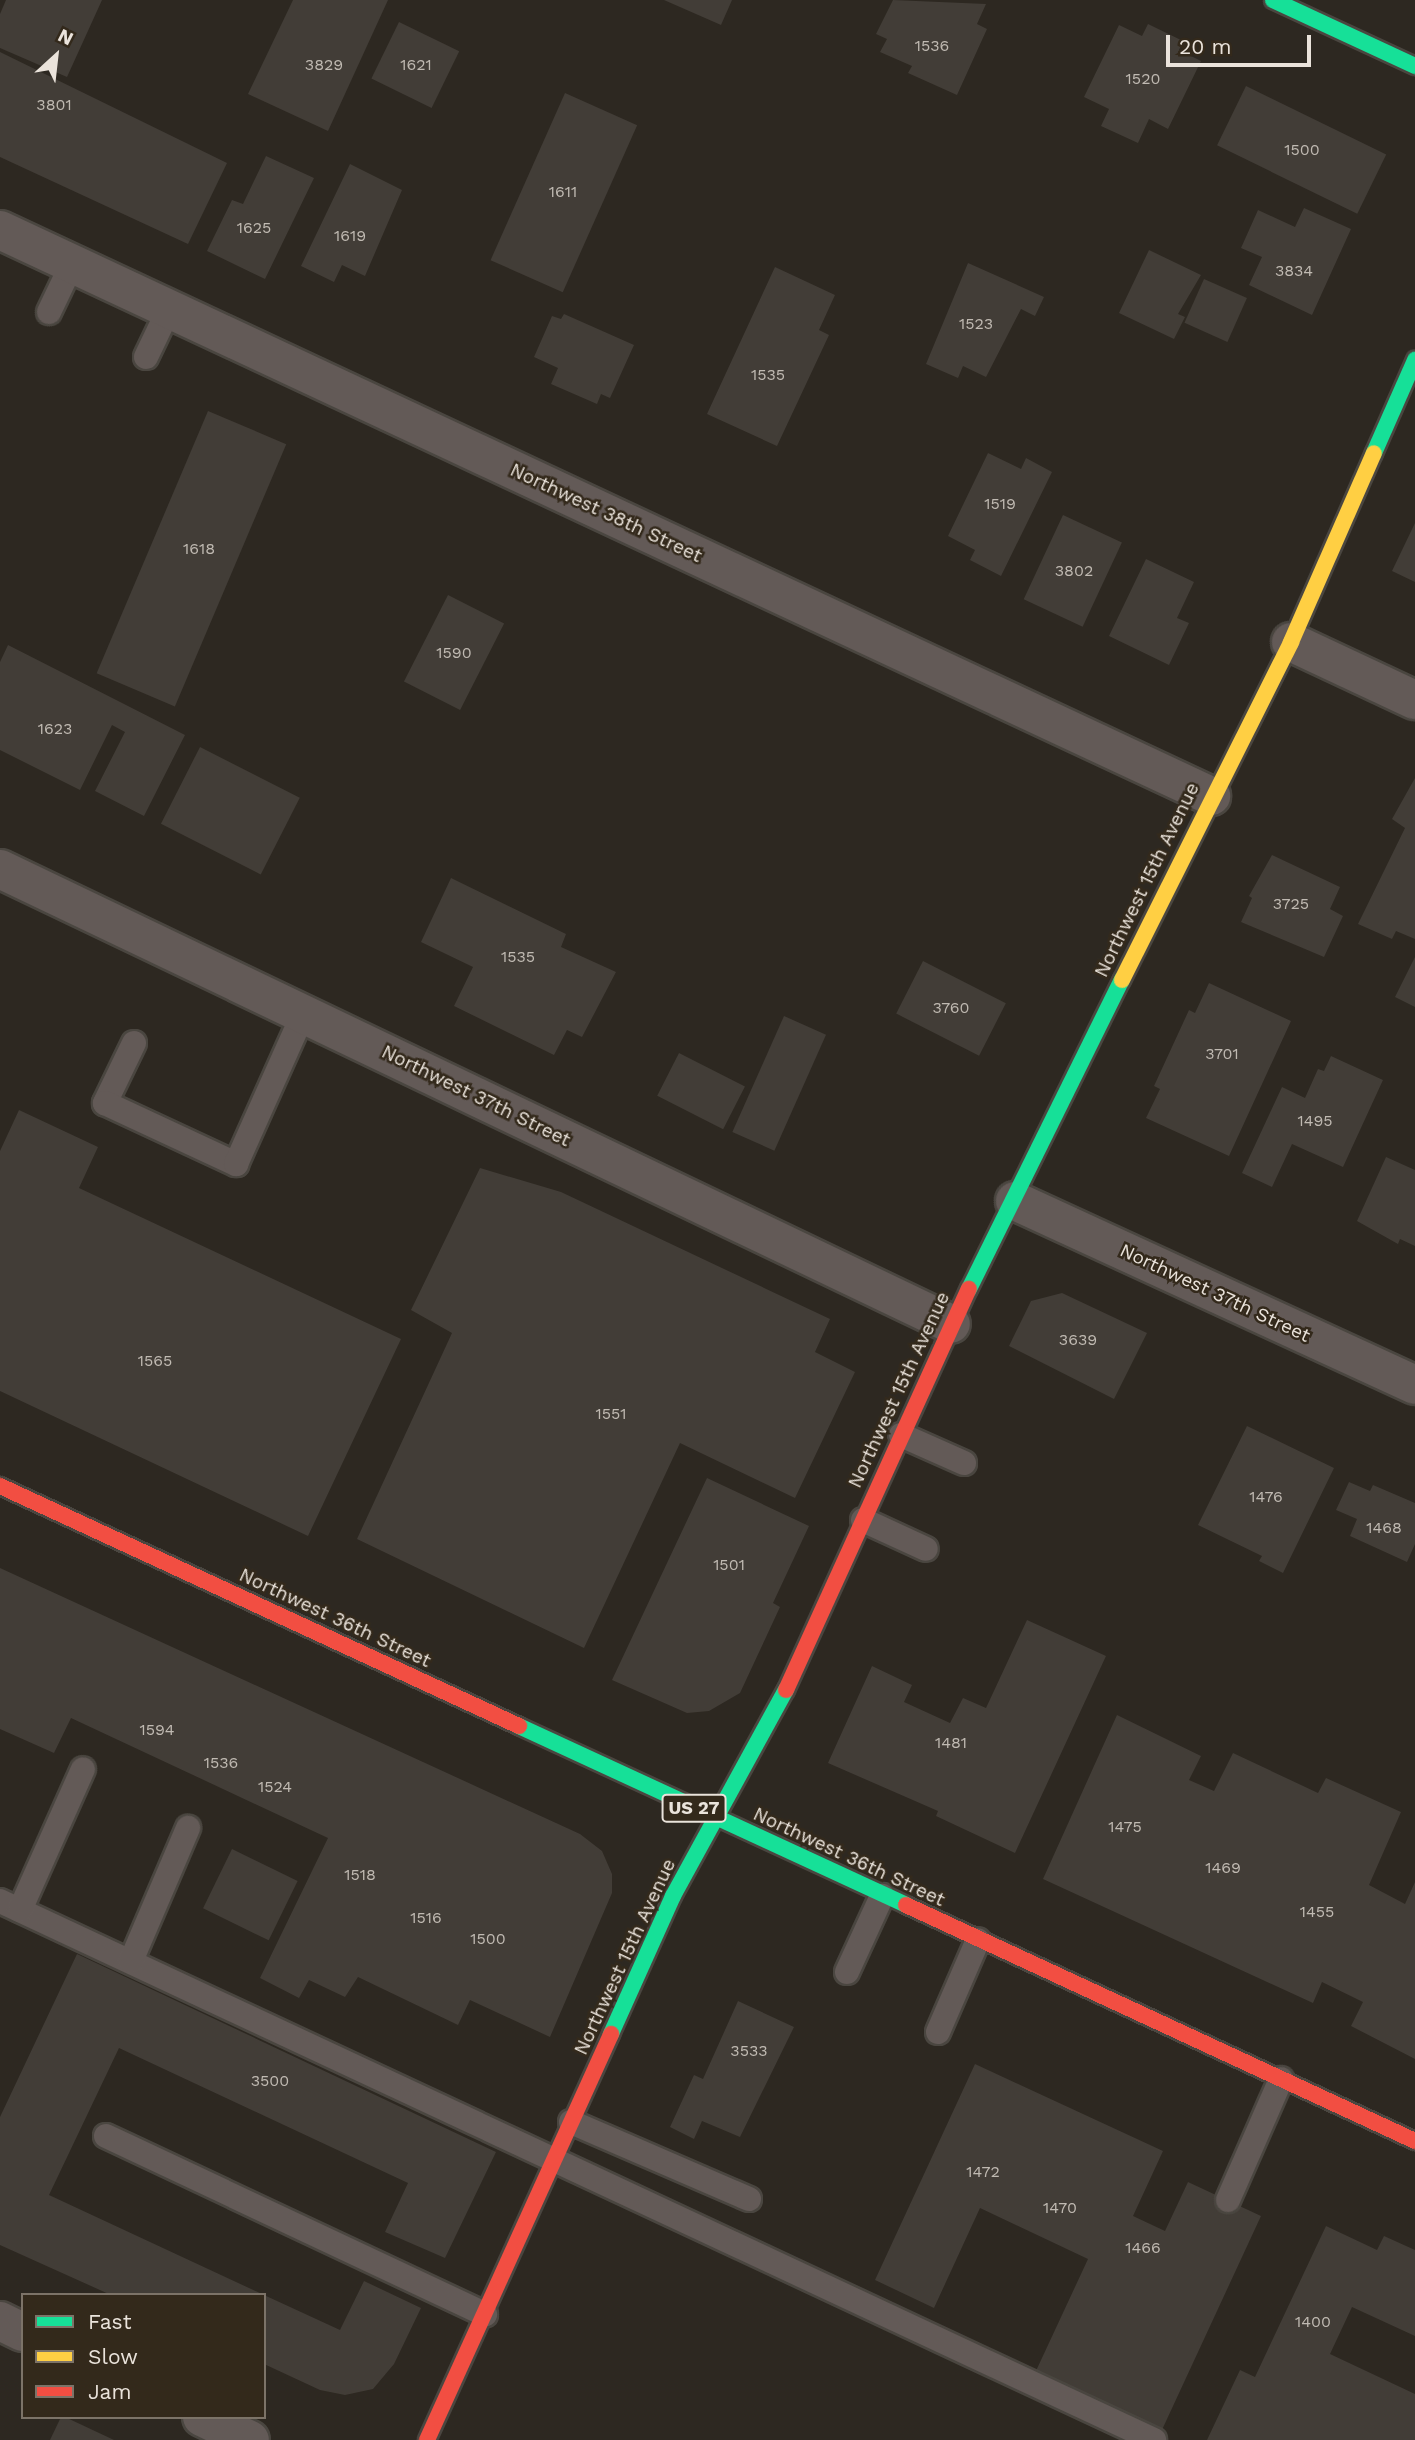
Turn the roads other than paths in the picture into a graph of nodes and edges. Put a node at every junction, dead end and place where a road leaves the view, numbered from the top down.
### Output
1 (1273, 0) edge
2 (1415, 66) edge
3 (0, 230) edge
4 (72, 264) junction
5 (169, 309) junction
6 (50, 312) dead end
7 (146, 357) dead end
8 (1415, 360) edge
9 (1291, 642) junction
10 (1415, 700) edge
11 (1211, 796) junction
12 (0, 869) edge
13 (303, 1014) junction
14 (134, 1043) dead end
15 (1015, 1201) junction
16 (951, 1324) junction
17 (1415, 1385) edge
18 (901, 1434) junction
19 (964, 1463) dead end
20 (0, 1486) edge
21 (863, 1520) junction
22 (926, 1549) dead end
23 (83, 1769) dead end
24 (718, 1819) junction
25 (188, 1828) dead end
26 (882, 1896) junction
27 (10, 1905) edge
28 (978, 1940) junction
29 (131, 1961) junction
30 (847, 1972) dead end
31 (938, 2032) dead end
32 (1281, 2079) junction
33 (571, 2122) junction
34 (106, 2136) dead end
35 (1415, 2141) edge
36 (556, 2158) junction
37 (749, 2199) dead end
38 (1228, 2200) dead end
39 (485, 2314) junction
40 (0, 2321) edge
41 (21, 2331) edge
42 (206, 2419) edge
43 (250, 2440) edge
44 (427, 2440) edge
45 (1154, 2440) edge

1 - 2 street
3 - 4 street, Northwest 38th Street
4 - 5 street, Northwest 38th Street
4 - 6 lane
5 - 7 lane
5 - 11 street, Northwest 38th Street
8 - 9 street, Northwest 15th Avenue
9 - 10 street
9 - 11 street, Northwest 15th Avenue
11 - 15 street, Northwest 15th Avenue
12 - 13 street, Northwest 37th Street
13 - 14 lane
13 - 16 street, Northwest 37th Street
15 - 16 street, Northwest 15th Avenue
15 - 17 street, Northwest 37th Street
16 - 18 street, Northwest 15th Avenue
18 - 19 lane
18 - 21 street, Northwest 15th Avenue
20 - 24 street, Northwest 36th Street / US 27
21 - 22 lane
21 - 24 street, Northwest 15th Avenue
23 - 27 lane
24 - 26 street, Northwest 36th Street / US 27
24 - 33 street, Northwest 15th Avenue
25 - 29 lane
26 - 28 street, Northwest 36th Street / US 27
26 - 30 lane
27 - 29 lane
28 - 31 lane
28 - 32 street, Northwest 36th Street / US 27
29 - 36 lane
32 - 35 street, Northwest 36th Street / US 27
32 - 38 lane
33 - 36 street, Northwest 15th Avenue
33 - 37 lane
34 - 39 lane
36 - 39 street, Northwest 15th Avenue
36 - 45 lane
39 - 44 street, Northwest 15th Avenue
40 - 41 street
42 - 43 street

